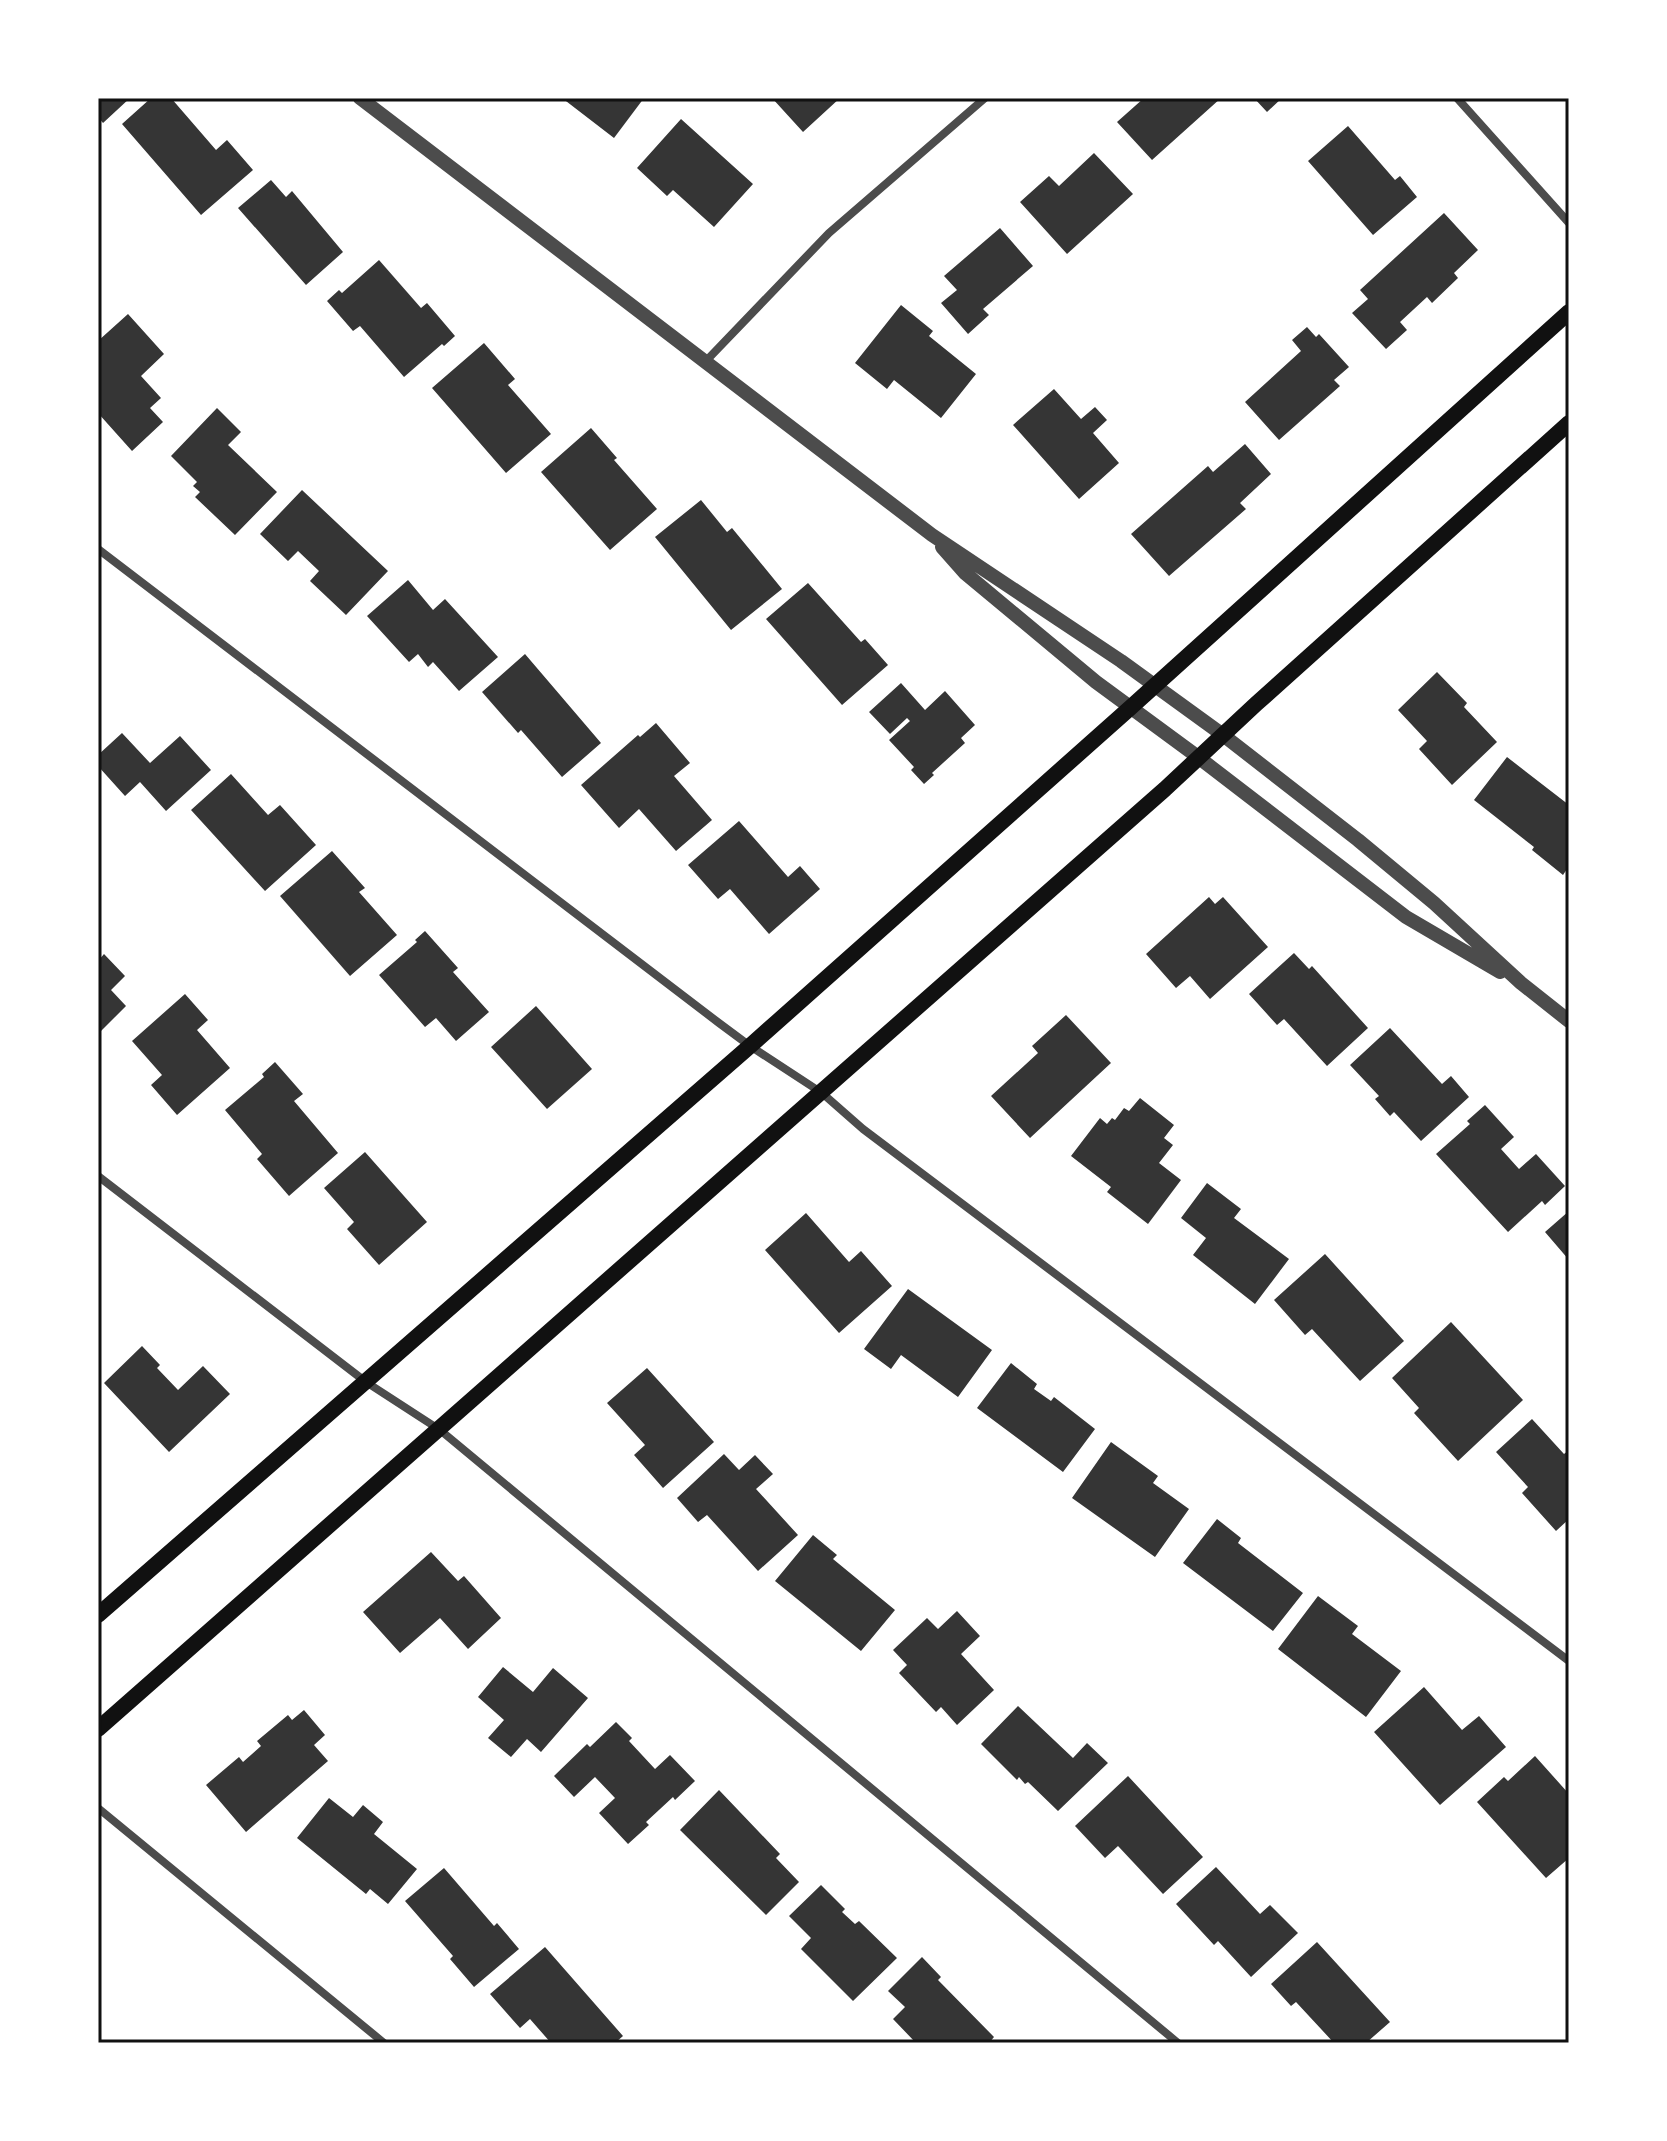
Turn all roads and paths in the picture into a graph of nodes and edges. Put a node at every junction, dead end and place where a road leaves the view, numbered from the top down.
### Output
1 (360, 98) edge
2 (985, 98) edge
3 (1457, 98) edge
4 (1569, 223) edge
5 (1569, 312) edge
6 (706, 361) junction
7 (1569, 423) edge
8 (932, 535) junction
9 (98, 549) edge
10 (1154, 686) junction
11 (1130, 708) junction
12 (1223, 735) junction
13 (1198, 757) junction
14 (1521, 983) junction
15 (1569, 1021) edge
16 (750, 1046) junction
17 (822, 1093) junction
18 (98, 1176) edge
19 (366, 1382) junction
20 (440, 1430) junction
21 (98, 1615) edge
22 (1569, 1661) edge
23 (98, 1729) edge
24 (98, 1808) edge
25 (384, 2043) edge
26 (1178, 2043) edge

1 - 6 street
2 - 6 street
3 - 4 street
5 - 10 main road
6 - 8 street
7 - 12 main road
8 - 10 street
8 - 11 street
9 - 16 street
10 - 11 main road
10 - 12 street
11 - 13 street
11 - 16 main road
12 - 13 main road
12 - 14 street
13 - 14 street
13 - 17 main road
14 - 15 street
16 - 17 street
16 - 19 main road
17 - 20 main road
17 - 22 street
18 - 19 street
19 - 20 street
19 - 21 main road
20 - 23 main road
20 - 26 street
24 - 25 street

